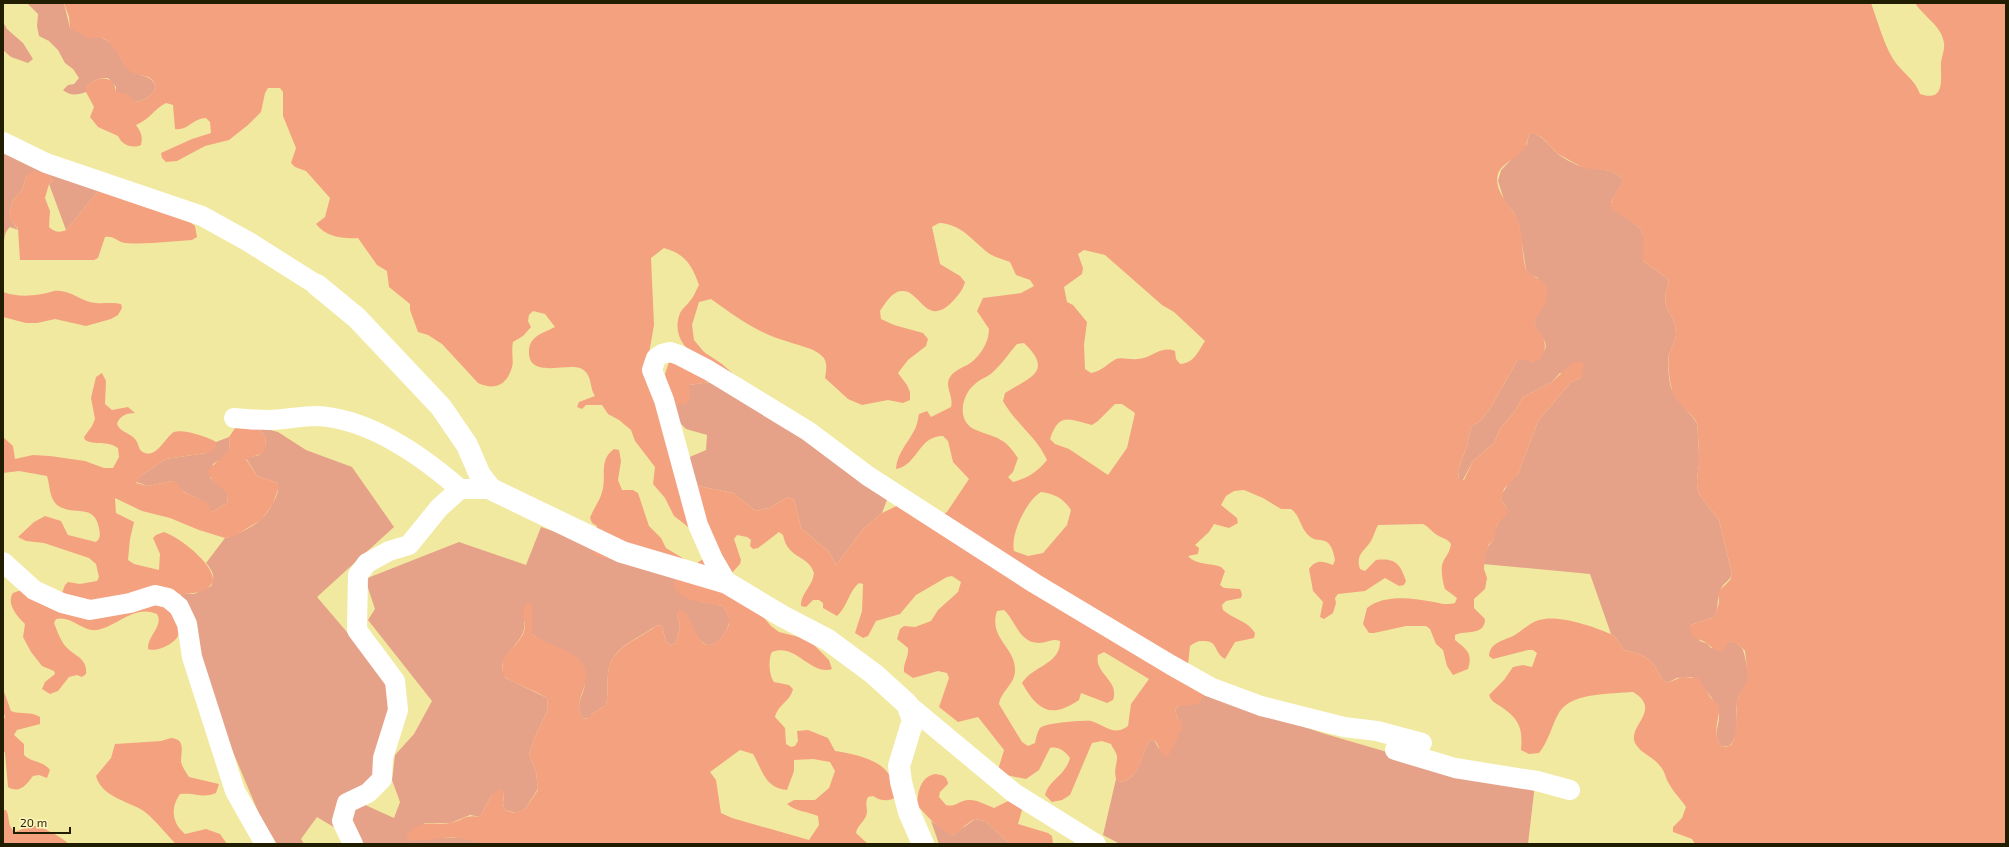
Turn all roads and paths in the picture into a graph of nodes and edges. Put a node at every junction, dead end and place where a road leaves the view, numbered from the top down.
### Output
1 (3, 142) edge
2 (317, 286) joint
3 (234, 418) dead end
4 (460, 489) junction
5 (491, 489) junction
6 (3, 562) edge
7 (727, 583) junction
8 (907, 704) junction
9 (1344, 727) junction
10 (1422, 743) dead end
11 (1570, 790) dead end
12 (265, 844) edge
13 (353, 844) edge
14 (924, 844) edge
15 (1096, 844) edge

1 - 2 street
2 - 5 street
3 - 4 street
4 - 5 street
4 - 13 street
5 - 7 street
6 - 12 street
7 - 8 street
7 - 9 street
8 - 14 street
8 - 15 street
9 - 10 street
9 - 11 street

